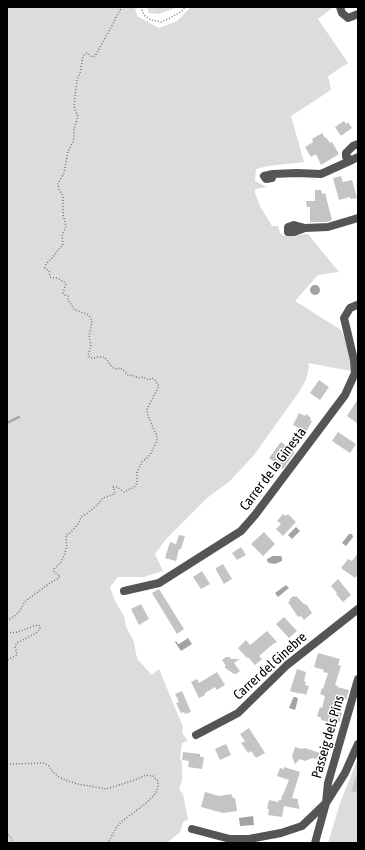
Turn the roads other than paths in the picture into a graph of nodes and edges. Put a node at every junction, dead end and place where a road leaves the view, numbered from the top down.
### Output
1 (340, 7) edge
2 (358, 14) edge
3 (358, 144) edge
4 (355, 159) edge
5 (273, 174) dead end
6 (358, 218) edge
7 (305, 228) dead end
8 (358, 305) edge
9 (124, 590) dead end
10 (358, 609) edge
11 (358, 679) edge
12 (196, 735) dead end
13 (358, 744) edge
14 (326, 802) junction
15 (192, 829) dead end
16 (315, 843) edge

1 - 2 street
3 - 4 street
4 - 5 street
6 - 7 street
8 - 9 street, Carrer de la Ginesta
10 - 12 street, Carrer del Ginebre
11 - 14 street, Passeig dels Pins
13 - 14 street
14 - 15 street
14 - 16 street

